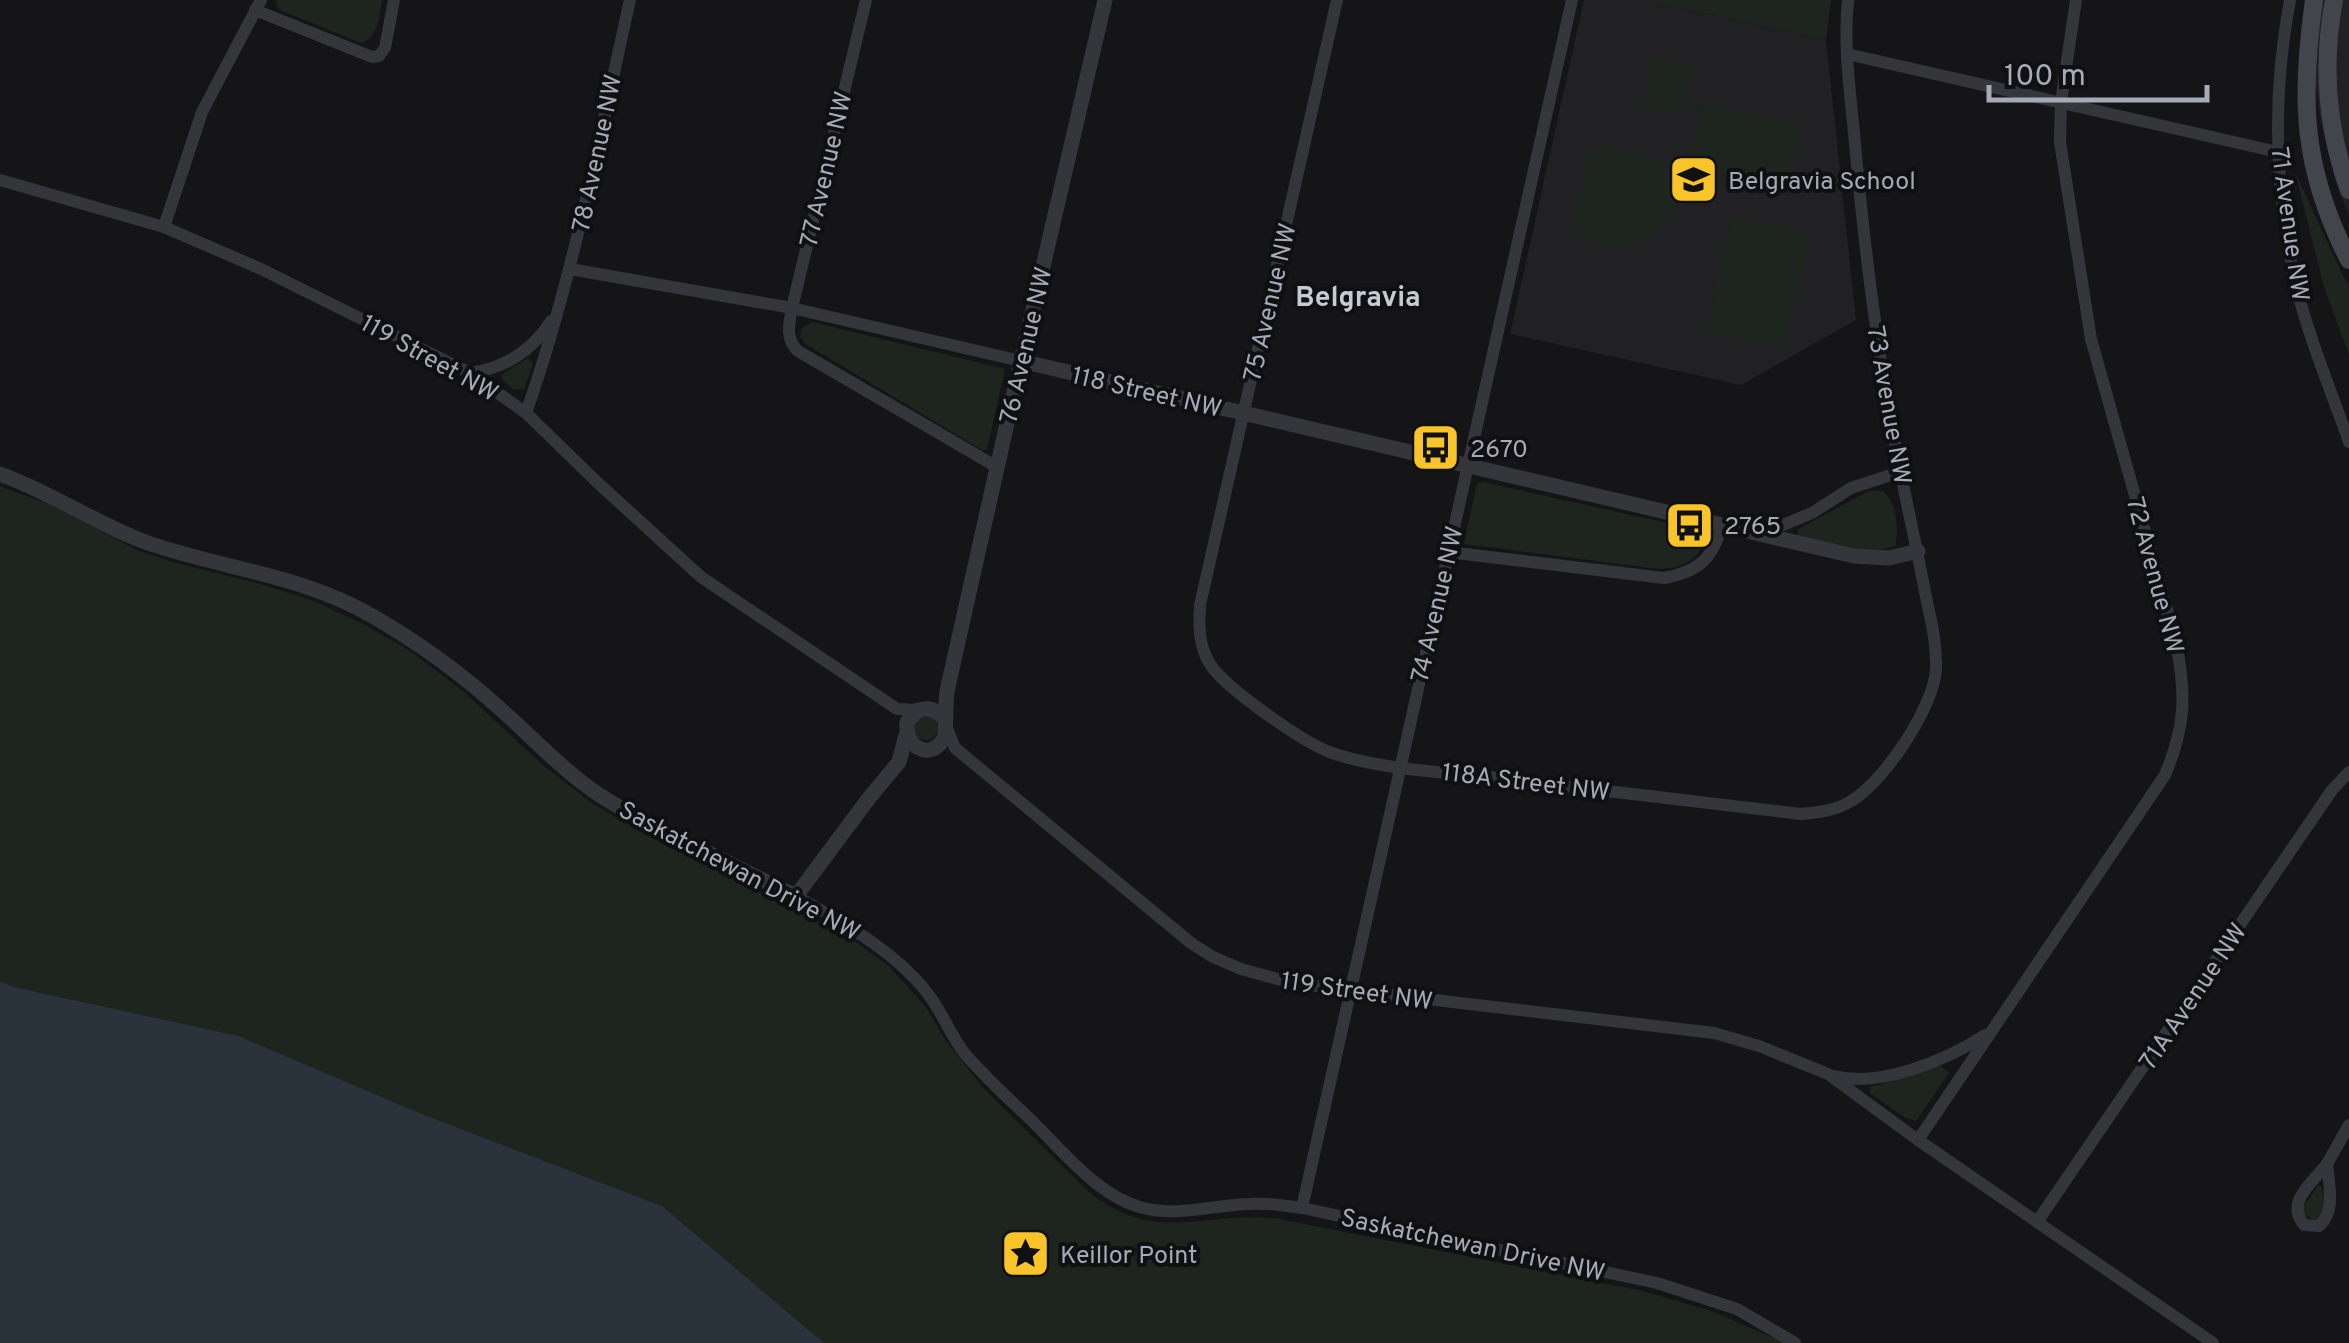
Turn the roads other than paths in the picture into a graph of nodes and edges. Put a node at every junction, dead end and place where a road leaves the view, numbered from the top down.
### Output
1 (394, 0) edge
2 (630, 0) edge
3 (866, 0) edge
4 (1104, 0) edge
5 (1337, 0) edge
6 (1572, 0) edge
7 (1848, 0) edge
8 (2076, 0) edge
9 (2290, 0) edge
10 (2314, 0) edge
11 (2334, 0) edge
12 (258, 5) edge
13 (1848, 54) junction
14 (2062, 102) junction
15 (2278, 152) junction
16 (0, 180) edge
17 (2348, 183) edge
18 (164, 228) junction
19 (2349, 260) edge
20 (570, 269) junction
21 (560, 306) junction
22 (792, 308) junction
23 (1020, 361) junction
24 (470, 373) junction
25 (526, 413) junction
26 (1244, 414) junction
27 (2349, 442) edge
28 (1467, 465) junction
29 (997, 467) junction
30 (1900, 472) junction
31 (0, 474) edge
32 (1722, 525) junction
33 (1746, 531) junction
34 (1918, 551) junction
35 (1448, 552) junction
36 (1208, 662) joint
37 (947, 691) junction
38 (897, 709) junction
39 (921, 709) junction
40 (945, 723) junction
41 (906, 732) junction
42 (931, 748) junction
43 (955, 748) junction
44 (899, 762) junction
45 (1400, 766) junction
46 (2349, 772) edge
47 (1869, 789) joint
48 (796, 896) junction
49 (1349, 990) junction
50 (1991, 1031) junction
51 (1828, 1074) junction
52 (2349, 1125) edge
53 (1918, 1140) junction
54 (2328, 1164) dead end
55 (1302, 1208) junction
56 (2038, 1222) junction
57 (1795, 1343) edge
58 (2213, 1343) edge

1 - 12 street
2 - 20 street, 78 Avenue NW
3 - 22 street, 77 Avenue NW
4 - 23 street, 76 Avenue NW
5 - 26 street, 75 Avenue NW
6 - 28 street, 74 Avenue NW
7 - 13 street, 73 Avenue NW
8 - 14 street, 72 Avenue NW
9 - 15 street, 71 Avenue NW
10 - 19 main road
11 - 17 main road
12 - 18 street
13 - 14 street
13 - 30 street, 73 Avenue NW
14 - 15 street
14 - 50 street, 72 Avenue NW
15 - 27 street, 71 Avenue NW
16 - 18 street, 119 Street NW
18 - 24 street, 119 Street NW
20 - 21 street, 78 Avenue NW
20 - 22 street, 118 Street NW
21 - 24 street, 78 Avenue NW
21 - 25 street, 78 Avenue NW
22 - 23 street, 118 Street NW
22 - 29 street, 77 Avenue NW
23 - 26 street, 118 Street NW
23 - 29 street, 76 Avenue NW
24 - 25 street, 119 Street NW
25 - 38 street, 119 Street NW
26 - 28 street, 118 Street NW
26 - 36 street, 75 Avenue NW
28 - 32 street, 118 Street NW
28 - 35 street, 74 Avenue NW
29 - 37 street, 76 Avenue NW
30 - 33 street, 118 Street NW
30 - 34 street, 73 Avenue NW
31 - 48 street, Saskatchewan Drive NW
32 - 33 street, 118 Street NW
32 - 35 street
33 - 34 street, 118 Street NW
34 - 47 street, 73 Avenue NW
35 - 45 street, 74 Avenue NW
36 - 45 street, 118A Street NW
37 - 39 street
37 - 40 street, 76 Avenue NW
38 - 39 street
38 - 41 street
39 - 40 street
39 - 41 street
40 - 42 street, 76 Avenue NW
40 - 43 street, 119 Street NW
41 - 42 street
41 - 44 street
42 - 43 street
42 - 44 street
43 - 49 street, 119 Street NW
44 - 48 street
45 - 47 street, 118A Street NW
45 - 49 street, 74 Avenue NW
46 - 56 street, 71A Avenue NW
48 - 55 street, Saskatchewan Drive NW
49 - 51 street, 119 Street NW
49 - 55 street, 74 Avenue NW
50 - 51 street, 119 Street NW
50 - 53 street, 72 Avenue NW
51 - 53 street, 119 Street NW
52 - 54 street
53 - 56 street, 119 Street NW
55 - 57 street, Saskatchewan Drive NW
56 - 58 street, 119 Street NW

